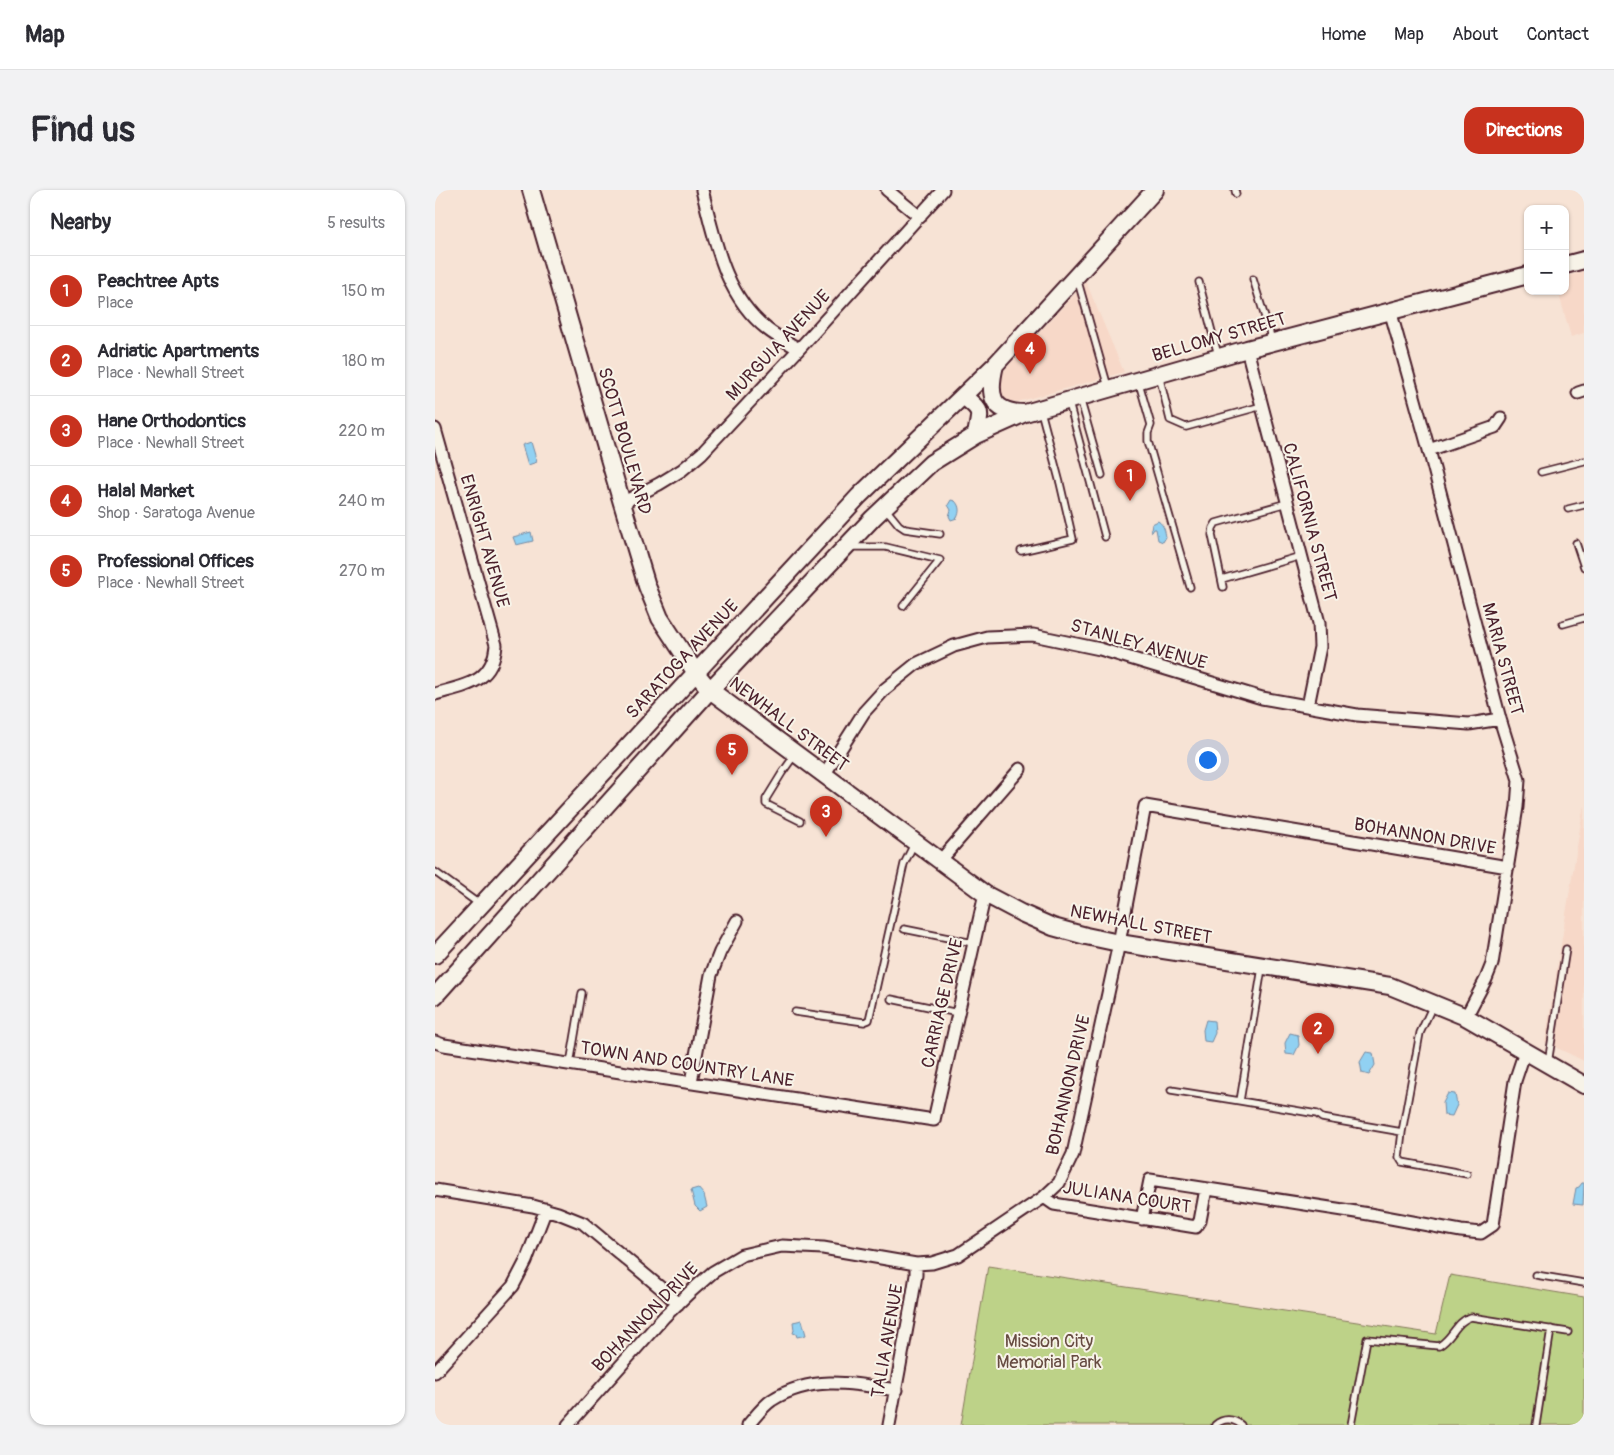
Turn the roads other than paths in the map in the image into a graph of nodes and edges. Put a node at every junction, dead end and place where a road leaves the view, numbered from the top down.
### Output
1 (531, 190) edge
2 (702, 190) edge
3 (887, 190) edge
4 (943, 190) edge
5 (1155, 190) edge
6 (920, 217) junction
7 (1584, 260) edge
8 (1569, 264) edge
9 (1077, 276) junction
10 (1524, 276) edge
11 (1253, 279) dead end
12 (1199, 282) dead end
13 (1390, 310) junction
14 (1272, 342) junction
15 (799, 349) junction
16 (1247, 349) junction
17 (1219, 358) junction
18 (995, 365) junction
19 (1159, 375) junction
20 (1138, 381) junction
21 (1108, 390) junction
22 (963, 396) junction
23 (1074, 399) junction
24 (1262, 406) junction
25 (1033, 411) junction
26 (1501, 418) dead end
27 (435, 429) edge
28 (976, 435) junction
29 (1429, 450) junction
30 (1584, 461) edge
31 (1541, 472) dead end
32 (1102, 475) dead end
33 (622, 503) junction
34 (1287, 503) junction
35 (1584, 505) edge
36 (885, 507) junction
37 (1568, 509) dead end
38 (940, 534) dead end
39 (1105, 537) dead end
40 (1576, 542) dead end
41 (845, 547) junction
42 (1021, 551) dead end
43 (1301, 556) junction
44 (1584, 567) edge
45 (1222, 579) junction
46 (1190, 587) dead end
47 (1223, 587) dead end
48 (903, 606) dead end
49 (1584, 618) edge
50 (1563, 624) dead end
51 (696, 673) junction
52 (710, 690) junction
53 (435, 694) edge
54 (1308, 706) junction
55 (1500, 719) junction
56 (795, 754) junction
57 (1020, 769) dead end
58 (824, 776) junction
59 (800, 821) dead end
60 (915, 842) junction
61 (940, 861) junction
62 (1508, 867) junction
63 (435, 872) edge
64 (985, 894) junction
65 (481, 905) junction
66 (737, 921) dead end
67 (904, 929) dead end
68 (1119, 942) junction
69 (973, 943) junction
70 (1566, 949) dead end
71 (435, 955) edge
72 (1262, 965) junction
73 (582, 993) dead end
74 (435, 996) edge
75 (891, 999) dead end
76 (1434, 1004) junction
77 (795, 1012) dead end
78 (958, 1013) junction
79 (1466, 1017) junction
80 (435, 1042) edge
81 (1525, 1051) junction
82 (570, 1064) junction
83 (1548, 1065) junction
84 (691, 1082) junction
85 (1583, 1082) edge
86 (1171, 1090) dead end
87 (1240, 1101) junction
88 (933, 1120) joint
89 (1402, 1132) junction
90 (1467, 1174) dead end
91 (1206, 1189) junction
92 (435, 1190) edge
93 (1044, 1197) junction
94 (546, 1209) junction
95 (1142, 1219) junction
96 (916, 1264) junction
97 (1536, 1275) dead end
98 (1584, 1283) edge
99 (678, 1304) junction
100 (1551, 1329) junction
101 (1568, 1332) dead end
102 (435, 1372) edge
103 (896, 1390) junction
104 (568, 1425) edge
105 (748, 1425) edge
106 (889, 1425) edge
107 (1215, 1425) edge
108 (1241, 1425) edge
109 (1351, 1425) edge
110 (1536, 1425) edge

1 - 33 main road, SCOTT BOULEVARD
2 - 15 street
3 - 6 street
4 - 6 street, MURGUIA AVENUE
5 - 9 main road, SARATOGA AVENUE
6 - 15 street, MURGUIA AVENUE
7 - 8 main road
9 - 18 main road, SARATOGA AVENUE
9 - 21 lane
10 - 13 main road, BELLOMY STREET
11 - 14 lane
12 - 17 lane
13 - 14 main road, BELLOMY STREET
13 - 29 street, MARIA STREET
14 - 16 main road, BELLOMY STREET
15 - 33 street, MURGUIA AVENUE
16 - 17 main road, BELLOMY STREET
16 - 24 street, CALIFORNIA STREET
17 - 19 main road, BELLOMY STREET
18 - 22 main road, SARATOGA AVENUE
18 - 25 main road
19 - 20 main road, BELLOMY STREET
19 - 24 lane
20 - 21 main road, BELLOMY STREET
20 - 46 lane
21 - 23 main road, BELLOMY STREET
22 - 28 main road
22 - 51 main road, SARATOGA AVENUE
23 - 25 main road, BELLOMY STREET
23 - 32 lane
23 - 39 lane
24 - 34 street, CALIFORNIA STREET
25 - 28 main road, BELLOMY STREET
25 - 42 lane
26 - 29 street
27 - 53 street, ENRIGHT AVENUE
28 - 36 main road, BELLOMY STREET
29 - 55 street, MARIA STREET
30 - 31 lane
33 - 51 main road, SCOTT BOULEVARD
34 - 43 street, CALIFORNIA STREET
34 - 45 lane
35 - 37 lane
36 - 38 lane
36 - 41 main road
40 - 44 lane
41 - 48 lane
41 - 52 main road
43 - 45 lane
43 - 54 street, CALIFORNIA STREET
45 - 47 lane
49 - 50 lane
51 - 52 main road, SCOTT BOULEVARD
51 - 65 main road, SARATOGA AVENUE
52 - 56 main road, NEWHALL STREET
52 - 74 main road
54 - 55 street, STANLEY AVENUE
54 - 58 street, STANLEY AVENUE
55 - 62 street, MARIA STREET
56 - 58 main road, NEWHALL STREET
56 - 59 lane
57 - 61 street
58 - 60 main road, NEWHALL STREET
60 - 61 main road, NEWHALL STREET
60 - 77 lane
61 - 64 main road, NEWHALL STREET
62 - 68 street, BOHANNON DRIVE
62 - 79 street, MARIA STREET
63 - 65 lane
64 - 68 main road, NEWHALL STREET
64 - 69 street, CARRIAGE DRIVE
65 - 71 main road, SARATOGA AVENUE
66 - 84 street
67 - 69 lane
68 - 72 main road, NEWHALL STREET
68 - 93 street, BOHANNON DRIVE
69 - 78 street, CARRIAGE DRIVE
70 - 83 lane
72 - 76 main road, NEWHALL STREET
72 - 87 lane
73 - 82 lane
75 - 78 lane
76 - 79 main road, NEWHALL STREET
76 - 89 lane
78 - 88 street, CARRIAGE DRIVE
79 - 81 main road, NEWHALL STREET
80 - 82 street, TOWN AND COUNTRY LANE
81 - 83 main road, NEWHALL STREET
81 - 91 street
82 - 84 street, TOWN AND COUNTRY LANE
83 - 85 main road, NEWHALL STREET
84 - 88 street, TOWN AND COUNTRY LANE
86 - 87 lane
87 - 89 lane
89 - 90 lane
91 - 95 street, JULIANA COURT
91 - 95 street
92 - 94 street
93 - 95 street, JULIANA COURT
93 - 96 street, BOHANNON DRIVE
94 - 99 street
94 - 102 street
96 - 99 street, BOHANNON DRIVE
96 - 103 street, TALIA AVENUE
97 - 98 lane
99 - 104 street, BOHANNON DRIVE
100 - 101 lane
100 - 109 lane
100 - 110 lane
103 - 105 street
103 - 106 street, TALIA AVENUE
107 - 108 lane

